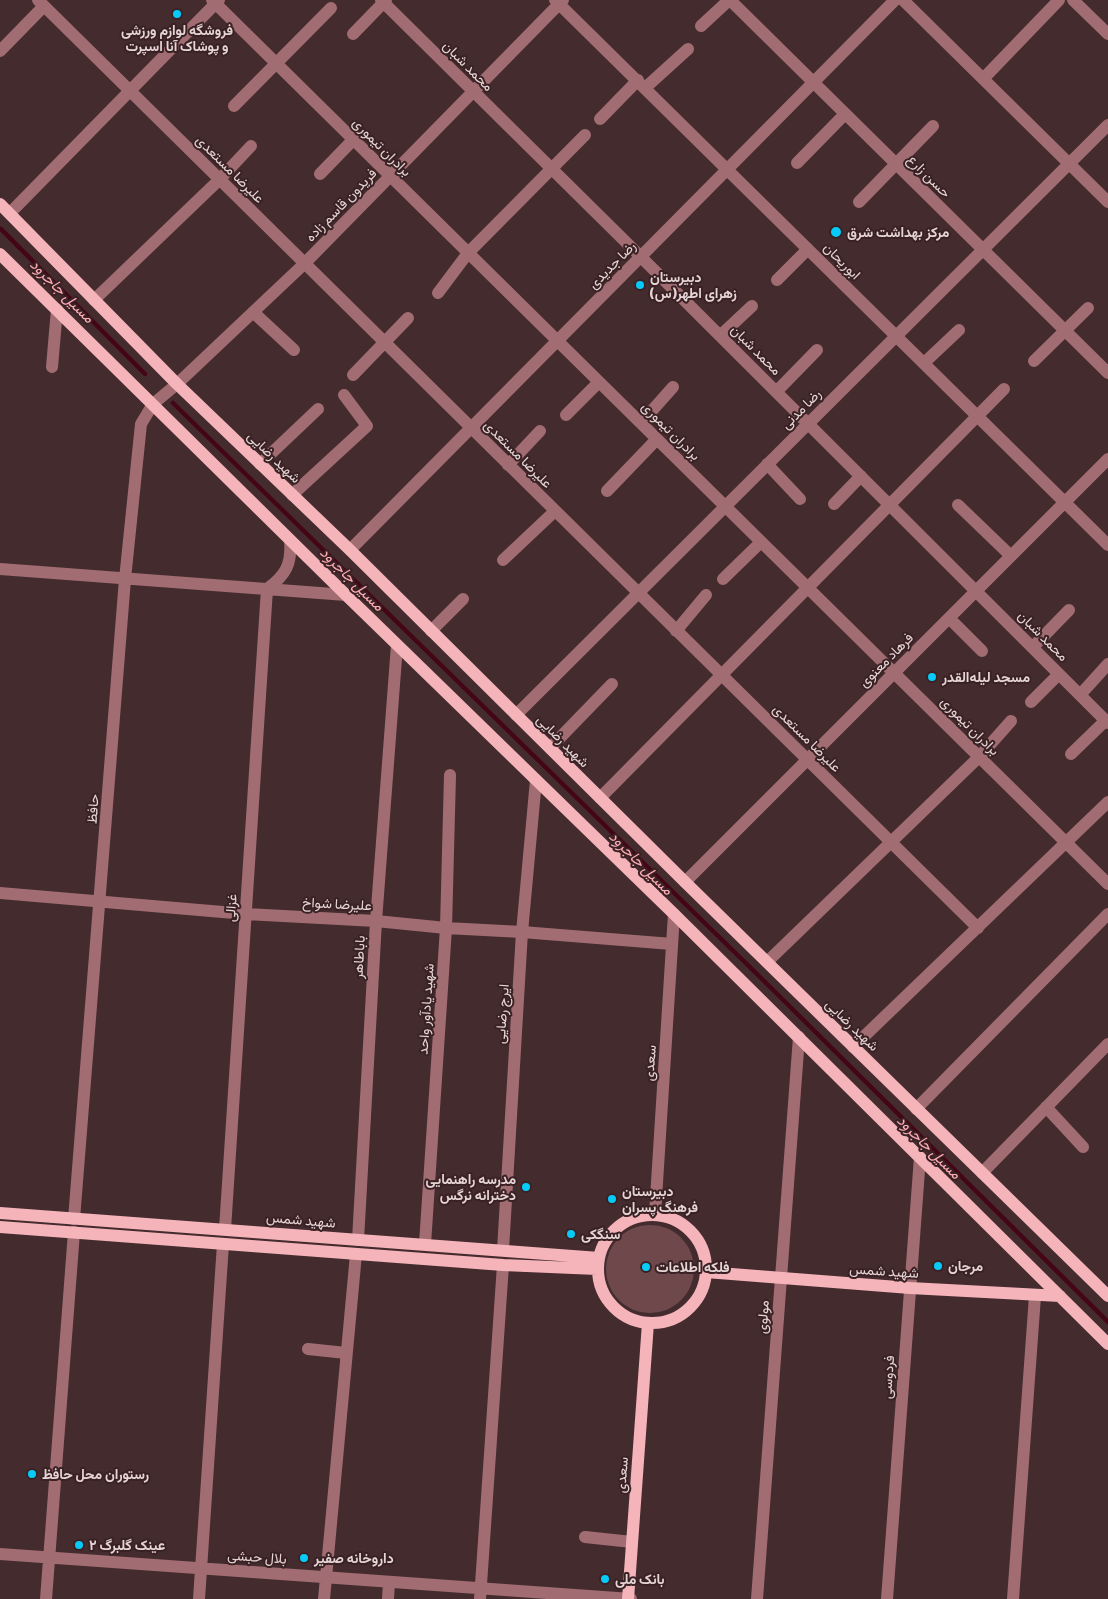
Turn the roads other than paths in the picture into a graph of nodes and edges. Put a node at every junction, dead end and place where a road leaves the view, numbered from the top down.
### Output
1 (729, 0) edge
2 (895, 0) edge
3 (903, 0) edge
4 (1059, 0) edge
5 (1073, 0) edge
6 (216, 1) edge
7 (383, 1) edge
8 (559, 1) edge
9 (41, 3) edge
10 (331, 8) dead end
11 (701, 26) dead end
12 (353, 34) dead end
13 (1108, 34) edge
14 (688, 49) dead end
15 (0, 51) edge
16 (276, 64) junction
17 (983, 79) junction
18 (813, 82) junction
19 (642, 84) junction
20 (130, 91) junction
21 (472, 92) junction
22 (234, 106) dead end
23 (845, 114) junction
24 (600, 119) dead end
25 (1108, 125) edge
26 (933, 126) dead end
27 (585, 135) dead end
28 (353, 140) junction
29 (251, 146) dead end
30 (797, 163) dead end
31 (1069, 163) junction
32 (897, 165) junction
33 (552, 169) junction
34 (727, 169) junction
35 (320, 174) dead end
36 (390, 177) junction
37 (220, 180) junction
38 (859, 202) dead end
39 (1108, 202) edge
40 (0, 204) edge
41 (10, 213) junction
42 (808, 249) junction
43 (982, 250) junction
44 (468, 253) junction
45 (0, 254) edge
46 (641, 256) junction
47 (304, 264) junction
48 (777, 280) dead end
49 (438, 293) dead end
50 (94, 300) junction
51 (752, 306) dead end
52 (1088, 308) dead end
53 (57, 310) junction
54 (253, 312) junction
55 (408, 318) dead end
56 (959, 330) dead end
57 (1065, 331) junction
58 (720, 336) junction
59 (896, 336) junction
60 (557, 341) junction
61 (384, 342) junction
62 (294, 350) dead end
63 (817, 350) dead end
64 (1034, 361) dead end
65 (924, 363) junction
66 (52, 367) dead end
67 (1108, 374) edge
68 (353, 375) dead end
69 (599, 382) junction
70 (177, 384) junction
71 (673, 387) dead end
72 (1004, 389) dead end
73 (776, 392) junction
74 (344, 395) dead end
75 (154, 404) junction
76 (318, 409) dead end
77 (566, 415) dead end
78 (977, 416) junction
79 (640, 423) junction
80 (808, 424) junction
81 (471, 428) junction
82 (540, 431) dead end
83 (657, 439) junction
84 (1108, 459) edge
85 (260, 464) junction
86 (767, 464) junction
87 (508, 465) junction
88 (861, 476) junction
89 (607, 491) dead end
90 (292, 495) junction
91 (800, 499) dead end
92 (1065, 502) junction
93 (834, 504) dead end
94 (890, 505) junction
95 (958, 505) dead end
96 (725, 506) junction
97 (555, 511) junction
98 (290, 540) junction
99 (761, 542) junction
100 (1108, 545) edge
101 (350, 550) junction
102 (1011, 556) junction
103 (503, 560) dead end
104 (0, 569) edge
105 (723, 578) dead end
106 (126, 580) junction
107 (808, 588) junction
108 (267, 589) junction
109 (976, 591) junction
110 (638, 593) junction
111 (346, 595) junction
112 (706, 595) dead end
113 (463, 598) dead end
114 (1070, 610) dead end
115 (949, 618) junction
116 (431, 631) junction
117 (676, 631) junction
118 (397, 645) junction
119 (1033, 646) junction
120 (982, 651) dead end
121 (1108, 664) edge
122 (894, 673) junction
123 (1059, 674) junction
124 (722, 675) junction
125 (612, 684) dead end
126 (1080, 695) junction
127 (1031, 702) dead end
128 (516, 715) junction
129 (1011, 721) dead end
130 (1107, 722) edge
131 (550, 748) junction
132 (1071, 754) dead end
133 (979, 757) junction
134 (807, 760) junction
135 (450, 775) dead end
136 (536, 780) junction
137 (600, 798) junction
138 (1108, 802) edge
139 (891, 842) junction
140 (1066, 842) junction
141 (685, 882) junction
142 (1108, 884) edge
143 (0, 893) edge
144 (100, 901) junction
145 (246, 914) junction
146 (674, 914) junction
147 (1108, 914) edge
148 (376, 921) junction
149 (446, 928) junction
150 (978, 928) junction
151 (522, 932) junction
152 (672, 944) junction
153 (767, 962) junction
154 (799, 1037) junction
155 (1108, 1044) edge
156 (853, 1047) junction
157 (1046, 1108) junction
158 (916, 1109) junction
159 (1083, 1147) dead end
160 (920, 1157) junction
161 (982, 1174) junction
162 (0, 1214) edge
163 (655, 1214) junction
164 (74, 1219) junction
165 (0, 1226) edge
166 (225, 1229) junction
167 (74, 1232) junction
168 (358, 1240) junction
169 (223, 1244) junction
170 (425, 1244) junction
171 (502, 1250) junction
172 (356, 1254) junction
173 (598, 1264) junction
174 (503, 1265) junction
175 (706, 1272) junction
176 (781, 1278) junction
177 (910, 1288) junction
178 (1035, 1296) junction
179 (1060, 1296) junction
180 (1108, 1296) edge
181 (648, 1323) junction
182 (1108, 1344) edge
183 (308, 1349) dead end
184 (346, 1353) junction
185 (585, 1537) dead end
186 (632, 1542) junction
187 (0, 1554) edge
188 (49, 1557) junction
189 (201, 1568) junction
190 (326, 1577) junction
191 (389, 1582) junction
192 (480, 1594) edge
193 (46, 1599) edge
194 (199, 1599) edge
195 (324, 1599) edge
196 (388, 1599) edge
197 (629, 1599) edge
198 (757, 1599) edge
199 (887, 1599) edge
200 (1013, 1599) edge

1 - 11 street
1 - 18 street, حسن زارع
2 - 18 street, رضا جدیدی
3 - 17 street
4 - 17 street
5 - 13 street
6 - 16 street, برادران تیموری
6 - 20 street
7 - 12 street
7 - 21 street, محمد شبان
8 - 19 street, ابوریحان
8 - 21 street, فریدون قاسم زاده
9 - 15 street
9 - 20 street, علیرضا مستعدی
10 - 16 street
14 - 19 street
16 - 22 street
16 - 28 street, برادران تیموری
17 - 31 street
18 - 23 street, حسن زارع
18 - 34 street, رضا جدیدی
19 - 24 street
19 - 34 street, ابوریحان
20 - 37 street, علیرضا مستعدی
20 - 41 street
21 - 33 street, محمد شبان
21 - 36 street, فریدون قاسم زاده
23 - 30 street
23 - 32 street, حسن زارع
25 - 31 street, رضا مدنی
26 - 32 street
27 - 33 street
28 - 35 street
28 - 36 street, برادران تیموری
29 - 37 street
31 - 39 street
31 - 43 street, رضا مدنی
32 - 38 street
32 - 43 street, حسن زارع
33 - 44 street
33 - 46 street, محمد شبان
34 - 42 street, ابوریحان
34 - 46 street, رضا جدیدی
36 - 44 street, برادران تیموری
36 - 47 street, فریدون قاسم زاده
37 - 47 street, علیرضا مستعدی
37 - 50 street
40 - 41 main road, شهید رضایی
41 - 50 main road, شهید رضایی
42 - 48 street
42 - 59 street, ابوریحان
43 - 57 street, حسن زارع
43 - 59 street, رضا مدنی
44 - 49 street
44 - 60 street, برادران تیموری
45 - 53 main road
46 - 58 street, محمد شبان
46 - 60 street, رضا جدیدی
47 - 54 street, فریدون قاسم زاده
47 - 61 street, علیرضا مستعدی
50 - 70 main road, شهید رضایی
51 - 58 street
52 - 57 street
53 - 66 street
53 - 75 main road
54 - 62 street
54 - 70 street, فریدون قاسم زاده
55 - 61 street
56 - 65 street
57 - 64 street
57 - 67 street, حسن زارع
58 - 73 street, محمد شبان
59 - 65 street, ابوریحان
59 - 80 street, رضا مدنی
60 - 69 street, برادران تیموری
60 - 81 street, رضا جدیدی
61 - 68 street
61 - 81 street, علیرضا مستعدی
63 - 73 street
65 - 78 street, ابوریحان
69 - 77 street
69 - 79 street, برادران تیموری
70 - 75 street, فریدون قاسم زاده
70 - 85 main road, شهید رضایی
71 - 79 street
72 - 78 street
73 - 80 street, محمد شبان
74 - 90 street
75 - 98 main road
75 - 106 street, حافظ
76 - 85 street
78 - 92 street, ابوریحان
78 - 94 street
79 - 83 street, برادران تیموری
80 - 86 street, رضا مدنی
80 - 88 street, محمد شبان
81 - 87 street, علیرضا مستعدی
81 - 101 street, رضا جدیدی
82 - 87 street
83 - 89 street
83 - 96 street, برادران تیموری
84 - 92 street, فرهاد معنوی
85 - 90 main road, شهید رضایی
86 - 91 street
86 - 96 street, رضا مدنی
87 - 97 street, علیرضا مستعدی
88 - 93 street
88 - 94 street, محمد شبان
90 - 101 main road, شهید رضایی
92 - 100 street, ابوریحان
92 - 102 street, فرهاد معنوی
94 - 107 street
94 - 109 street, محمد شبان
95 - 102 street
96 - 99 street, برادران تیموری
96 - 110 street, رضا مدنی
97 - 103 street
97 - 110 street, علیرضا مستعدی
98 - 108 street
98 - 111 main road
99 - 105 street
99 - 107 street, برادران تیموری
101 - 116 main road, شهید رضایی
102 - 109 street, فرهاد معنوی
104 - 106 street
106 - 108 street
106 - 144 street, حافظ
107 - 122 street, برادران تیموری
107 - 124 street
108 - 111 street
108 - 145 street, غزالی
109 - 115 street, فرهاد معنوی
109 - 119 street, محمد شبان
110 - 117 street, علیرضا مستعدی
110 - 128 street, رضا مدنی
111 - 118 main road
112 - 117 street
113 - 116 street
114 - 119 street
115 - 120 street
115 - 122 street, فرهاد معنوی
116 - 128 main road, شهید رضایی
117 - 124 street, علیرضا مستعدی
118 - 136 main road
118 - 148 street, باباطاهر
119 - 123 street, محمد شبان
121 - 126 street
122 - 133 street, برادران تیموری
122 - 134 street, فرهاد معنوی
123 - 126 street, محمد شبان
123 - 127 street
124 - 134 street, علیرضا مستعدی
124 - 137 street
125 - 131 street
126 - 130 street, محمد شبان
128 - 131 main road, شهید رضایی
129 - 133 street
130 - 132 street
131 - 137 main road, شهید رضایی
133 - 139 street
133 - 140 street, برادران تیموری
134 - 139 street, علیرضا مستعدی
134 - 141 street, فرهاد معنوی
135 - 149 street, شهید یادآور واحد
136 - 146 main road
136 - 151 street, ایرج رضایی
137 - 141 main road, شهید رضایی
138 - 140 street
139 - 150 street, علیرضا مستعدی
139 - 153 street
140 - 142 street, برادران تیموری
140 - 150 street
141 - 153 main road, شهید رضایی
143 - 144 street, علیرضا شواخ
144 - 145 street, علیرضا شواخ
144 - 164 street, حافظ
145 - 148 street, علیرضا شواخ
145 - 166 street, غزالی
146 - 152 street, سعدی
146 - 154 main road
147 - 158 street
148 - 149 street, علیرضا شواخ
148 - 168 street, باباطاهر
149 - 151 street, علیرضا شواخ
149 - 170 street, شهید یادآور واحد
150 - 156 street
151 - 152 street, علیرضا شواخ
151 - 171 street, ایرج رضایی
152 - 163 street, سعدی
153 - 156 main road, شهید رضایی
154 - 160 main road
154 - 176 street, مولوی
155 - 157 street
156 - 158 main road, شهید رضایی
157 - 159 street
157 - 161 street
158 - 161 main road, شهید رضایی
160 - 177 street, فردوسی
160 - 179 main road
161 - 180 main road, شهید رضایی
162 - 164 main road, شهید شمس
163 - 173 main road
163 - 175 main road
164 - 166 main road, شهید شمس
164 - 167 main road
165 - 167 main road
166 - 168 main road, شهید شمس
167 - 169 main road
167 - 188 street
168 - 170 main road, شهید شمس
169 - 172 main road
169 - 189 street
170 - 171 main road, شهید شمس
171 - 173 main road, شهید شمس
172 - 174 main road
172 - 184 street
173 - 174 main road
173 - 181 main road
174 - 192 street
175 - 176 main road, شهید شمس
175 - 181 main road
176 - 177 main road, شهید شمس
176 - 198 street, مولوی
177 - 178 main road, شهید شمس
177 - 199 street, فردوسی
178 - 179 main road, شهید شمس
178 - 200 street
179 - 182 main road
181 - 186 main road, سعدی
183 - 184 street
184 - 190 street
185 - 186 street
186 - 197 main road, سعدی
187 - 188 street, بلال حبشی
188 - 189 street, بلال حبشی
188 - 193 street
189 - 190 street, بلال حبشی
189 - 194 street
190 - 191 street, بلال حبشی
190 - 195 street
191 - 192 street, بلال حبشی
191 - 196 street
192 - 197 street, بلال حبشی

